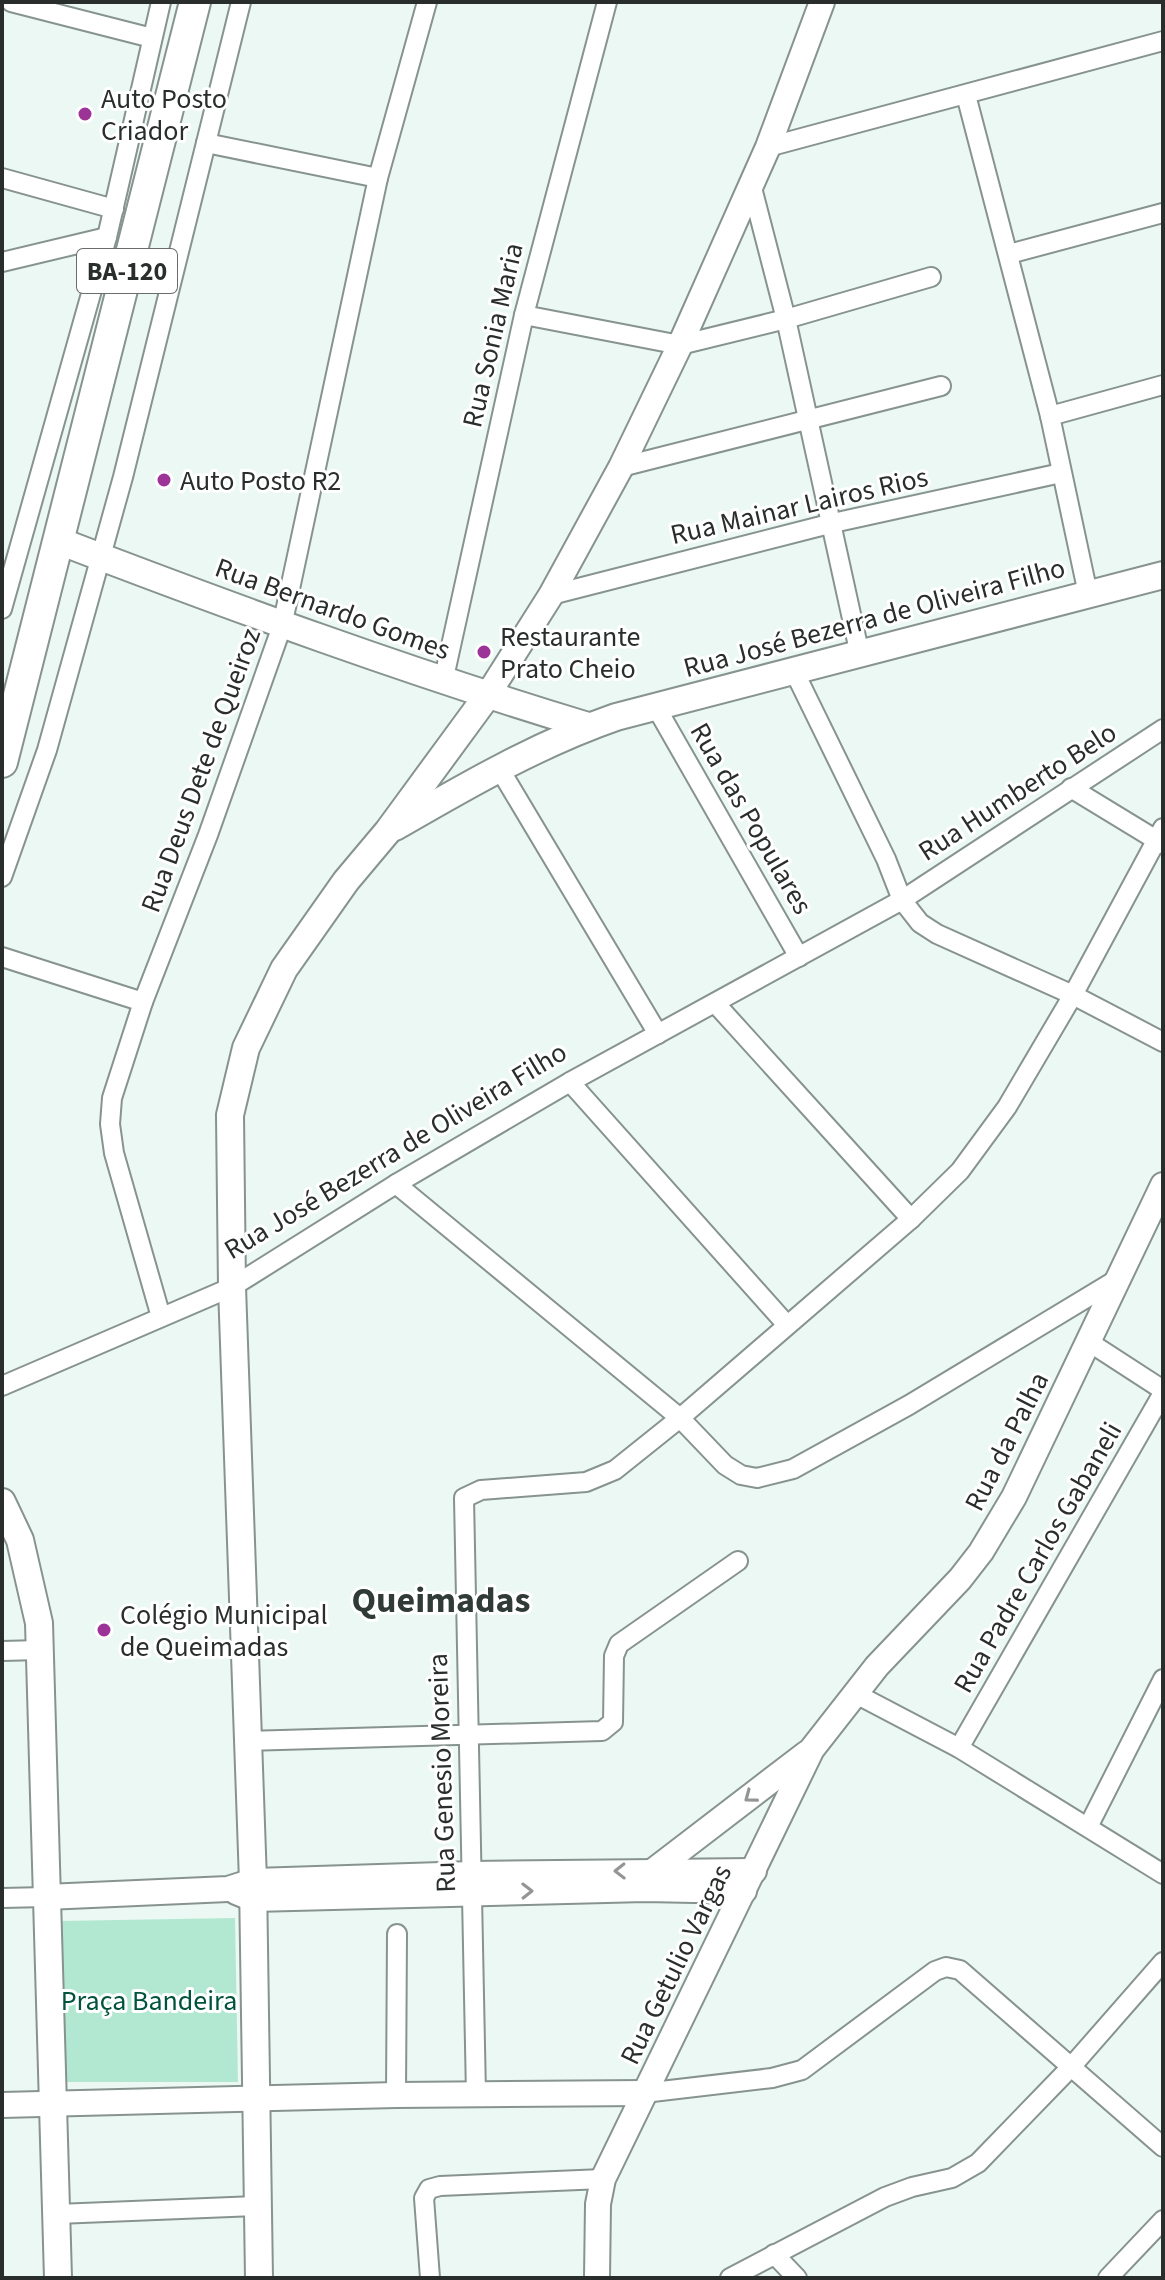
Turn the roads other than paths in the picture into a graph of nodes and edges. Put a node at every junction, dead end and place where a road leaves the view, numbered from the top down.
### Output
1 (11, 2) edge
2 (161, 2) edge
3 (195, 2) edge
4 (241, 2) edge
5 (427, 2) edge
6 (607, 2) edge
7 (822, 2) edge
8 (152, 38) junction
9 (1163, 41) edge
10 (966, 95) junction
11 (206, 143) junction
12 (768, 147) junction
13 (2, 178) edge
14 (378, 178) junction
15 (751, 184) junction
16 (114, 209) junction
17 (1163, 213) edge
18 (107, 237) junction
19 (1009, 254) junction
20 (2, 262) edge
21 (931, 277) dead end
22 (524, 315) junction
23 (786, 319) junction
24 (680, 345) junction
25 (1163, 385) edge
26 (941, 386) dead end
27 (1050, 416) junction
28 (808, 420) junction
29 (621, 467) junction
30 (1061, 473) junction
31 (833, 523) junction
32 (59, 541) junction
33 (100, 557) junction
34 (1163, 575) edge
35 (1088, 594) junction
36 (551, 595) junction
37 (2, 609) edge
38 (282, 626) junction
39 (860, 655) junction
40 (794, 671) junction
41 (443, 682) junction
42 (487, 696) junction
43 (656, 707) junction
44 (588, 726) junction
45 (1163, 729) edge
46 (2, 762) edge
47 (499, 768) junction
48 (1071, 788) junction
49 (388, 831) junction
50 (1161, 837) edge
51 (2, 877) edge
52 (902, 900) junction
53 (2, 957) edge
54 (799, 957) junction
55 (1073, 995) junction
56 (143, 1002) junction
57 (715, 1003) junction
58 (658, 1034) junction
59 (1163, 1042) edge
60 (570, 1082) junction
61 (396, 1184) junction
62 (1163, 1185) edge
63 (911, 1219) junction
64 (1116, 1280) junction
65 (232, 1287) junction
66 (161, 1317) junction
67 (787, 1325) junction
68 (1089, 1342) junction
69 (2, 1386) edge
70 (1163, 1391) edge
71 (680, 1418) junction
72 (2, 1502) edge
73 (8, 1529) edge
74 (738, 1561) dead end
75 (40, 1650) junction
76 (2, 1651) edge
77 (1163, 1679) edge
78 (856, 1694) junction
79 (467, 1734) junction
80 (246, 1741) junction
81 (959, 1748) junction
82 (812, 1749) junction
83 (1088, 1827) junction
84 (653, 1871) junction
85 (1163, 1874) edge
86 (749, 1881) junction
87 (472, 1883) junction
88 (244, 1890) junction
89 (46, 1897) junction
90 (2, 1898) edge
91 (397, 1934) dead end
92 (1163, 1962) edge
93 (1071, 2067) junction
94 (644, 2093) junction
95 (396, 2095) junction
96 (476, 2095) junction
97 (256, 2099) junction
98 (54, 2102) junction
99 (2, 2105) edge
100 (1163, 2147) edge
101 (603, 2179) junction
102 (257, 2206) junction
103 (57, 2214) junction
104 (1163, 2220) edge
105 (774, 2254) junction
106 (58, 2278) edge
107 (259, 2278) edge
108 (430, 2278) edge
109 (597, 2278) edge
110 (730, 2278) edge
111 (797, 2278) edge
112 (1108, 2278) edge

1 - 8 street
2 - 8 street
3 - 32 main road, BA-120 / BA-120
4 - 11 street
5 - 14 street, Rua Deus Dete de Queiroz
6 - 22 street, Rua Sonia Maria
7 - 12 street
8 - 16 street
9 - 10 street
10 - 12 street
10 - 19 street
11 - 14 street
11 - 33 street
12 - 15 street
13 - 16 street
14 - 38 street, Rua Deus Dete de Queiroz
15 - 23 street
15 - 24 street
16 - 18 street
17 - 19 street
18 - 20 street
18 - 37 street
19 - 27 street
21 - 23 street
22 - 24 street
22 - 41 street, Rua Sonia Maria
23 - 24 street
23 - 28 street
24 - 29 street
25 - 27 street
26 - 28 street
27 - 30 street
28 - 29 street
28 - 31 street
29 - 36 street
30 - 31 street, Rua Mainar Lairos Rios
30 - 35 street
31 - 36 street, Rua Mainar Lairos Rios
31 - 39 street
32 - 33 main road, Rua Bernardo Gomes
32 - 46 main road, BA-120 / BA-120
33 - 38 main road, Rua Bernardo Gomes
33 - 51 street
34 - 35 main road, Rua José Bezerra de Oliveira Filho
35 - 39 main road, Rua José Bezerra de Oliveira Filho
36 - 42 street
38 - 41 main road, Rua Bernardo Gomes
38 - 56 street, Rua Deus Dete de Queiroz
39 - 40 main road, Rua José Bezerra de Oliveira Filho
40 - 43 main road, Rua José Bezerra de Oliveira Filho
40 - 52 street
41 - 42 main road, Rua Bernardo Gomes
42 - 44 main road, Rua Bernardo Gomes
42 - 49 main road, Rua José Bezerra de Oliveira Filho
43 - 44 main road, Rua José Bezerra de Oliveira Filho
43 - 54 street, Rua das Populares
44 - 47 main road, Rua José Bezerra de Oliveira Filho
45 - 48 street, Rua Humberto Belo
47 - 49 main road, Rua José Bezerra de Oliveira Filho
47 - 58 street
48 - 50 street
48 - 52 street, Rua Humberto Belo
49 - 65 main road, Rua José Bezerra de Oliveira Filho
50 - 55 street, Rua Genesio Moreira
52 - 54 street, Rua José Bezerra de Oliveira Filho
52 - 55 street
53 - 56 street
54 - 57 street, Rua José Bezerra de Oliveira Filho
55 - 59 street
55 - 63 street, Rua Genesio Moreira
56 - 66 street, Rua Deus Dete de Queiroz
57 - 58 street, Rua José Bezerra de Oliveira Filho
57 - 63 street
58 - 60 street, Rua José Bezerra de Oliveira Filho
60 - 61 street, Rua José Bezerra de Oliveira Filho
60 - 67 street
61 - 65 street, Rua José Bezerra de Oliveira Filho
61 - 71 street
62 - 64 street, Rua da Palha
63 - 67 street, Rua Genesio Moreira
64 - 68 street, Rua da Palha
64 - 71 street
65 - 66 street
65 - 80 main road
66 - 69 street
67 - 71 street, Rua Genesio Moreira
68 - 70 street
68 - 78 street, Rua da Palha
70 - 81 street, Rua Padre Carlos Gabaneli
71 - 79 street, Rua Genesio Moreira
72 - 73 main road
73 - 75 main road
74 - 79 street
75 - 76 street
75 - 89 main road
77 - 83 street
78 - 81 street
78 - 82 street, Rua Getulio Vargas
79 - 80 street
79 - 87 street, Rua Genesio Moreira
80 - 88 main road
81 - 83 street
82 -> 84 street
82 - 86 street, Rua Getulio Vargas
83 - 85 street
84 - 86 street
84 -> 87 street
87 -> 86 street
86 - 94 street, Rua Getulio Vargas
87 - 88 street
87 - 96 street, Rua Genesio Moreira
88 - 89 street
88 - 97 main road
89 - 90 street
89 - 98 main road
91 - 95 street
92 - 93 street
93 - 94 street
93 - 100 street
93 - 105 street
94 - 96 street
94 - 101 street, Rua Getulio Vargas
95 - 96 street
95 - 97 street
97 - 98 street
97 - 102 main road
98 - 99 street
98 - 103 main road
101 - 108 street
101 - 109 street, Rua Getulio Vargas
102 - 103 street
102 - 107 main road
103 - 106 main road
104 - 112 street
105 - 110 street
105 - 111 street

